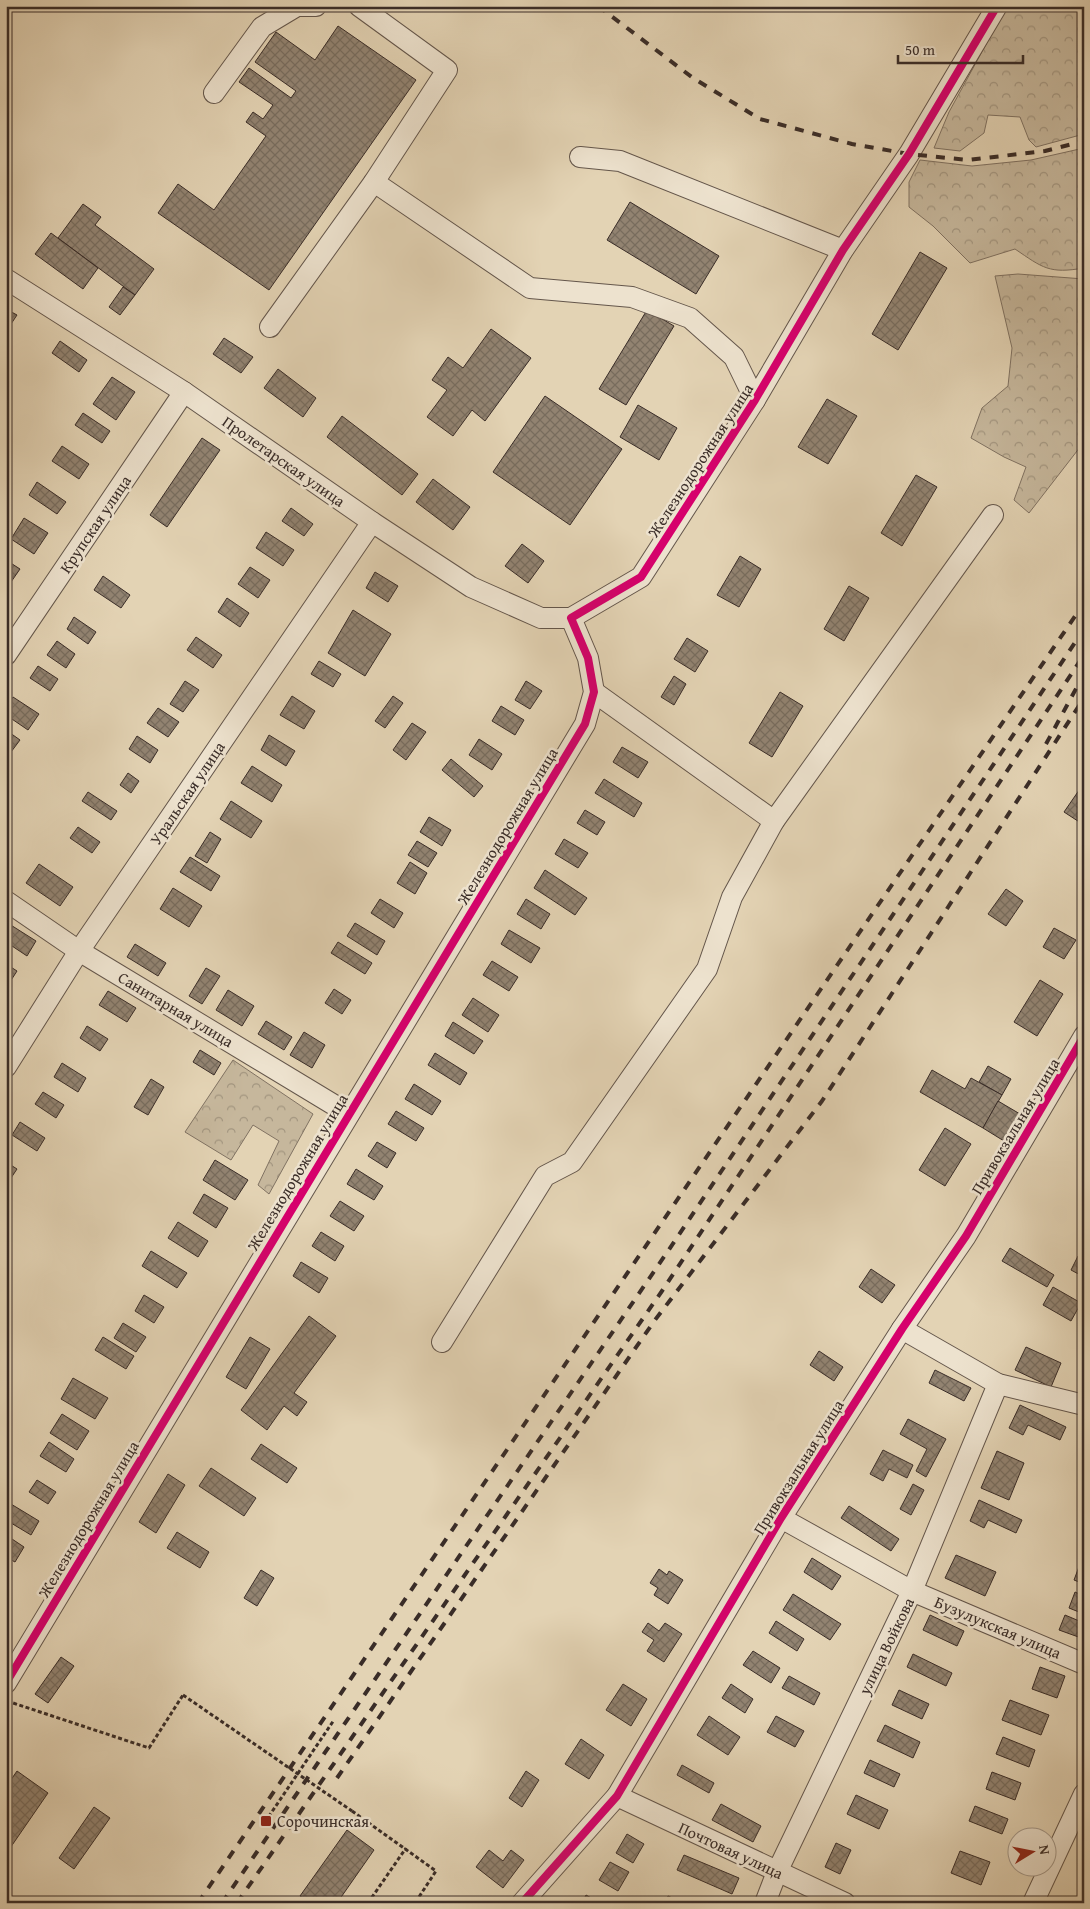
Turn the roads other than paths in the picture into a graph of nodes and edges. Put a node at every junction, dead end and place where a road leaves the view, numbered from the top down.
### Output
1 (316, 6) edge
2 (359, 6) edge
3 (997, 6) edge
4 (214, 93) dead end
5 (580, 157) dead end
6 (374, 182) junction
7 (843, 250) junction
8 (6, 279) edge
9 (270, 327) dead end
10 (184, 392) junction
11 (755, 400) junction
12 (993, 515) dead end
13 (372, 522) junction
14 (571, 618) junction
15 (6, 655) edge
16 (594, 692) junction
17 (774, 821) junction
18 (6, 901) edge
19 (79, 950) junction
20 (1084, 1036) edge
21 (6, 1067) edge
22 (348, 1114) junction
23 (902, 1329) junction
24 (442, 1342) dead end
25 (998, 1384) junction
26 (1084, 1405) edge
27 (780, 1518) junction
28 (912, 1591) junction
29 (1084, 1664) edge
30 (6, 1683) edge
31 (1084, 1794) edge
32 (617, 1796) junction
33 (778, 1872) junction
34 (522, 1903) edge
35 (765, 1903) edge
36 (846, 1903) edge
37 (1033, 1903) edge

1 - 4 street
2 - 6 street
3 - 7 street, Железнодорожная улица
5 - 7 street
6 - 9 street
6 - 11 street
7 - 11 street, Железнодорожная улица
8 - 10 street, Пролетарская улица
10 - 13 street, Пролетарская улица
10 - 15 street, Крупская улица
11 - 14 street, Железнодорожная улица
12 - 17 street
13 - 14 street, Пролетарская улица
13 - 19 street, Уральская улица
14 - 16 street, Железнодорожная улица
16 - 17 street
16 - 22 street, Железнодорожная улица
17 - 24 street
18 - 19 street, Санитарная улица
19 - 21 street, Уральская улица
19 - 22 street, Санитарная улица
20 - 23 street, Привокзальная улица
22 - 30 street, Железнодорожная улица
23 - 25 street
23 - 27 street, Привокзальная улица
25 - 26 street
25 - 28 street, улица Войкова
27 - 28 street, Бузулукская улица
27 - 32 street, Привокзальная улица
28 - 29 street, Бузулукская улица
28 - 33 street, улица Войкова
31 - 37 street
32 - 33 street, Почтовая улица
32 - 34 street, Привокзальная улица
33 - 35 street, улица Войкова
33 - 36 street, Почтовая улица

